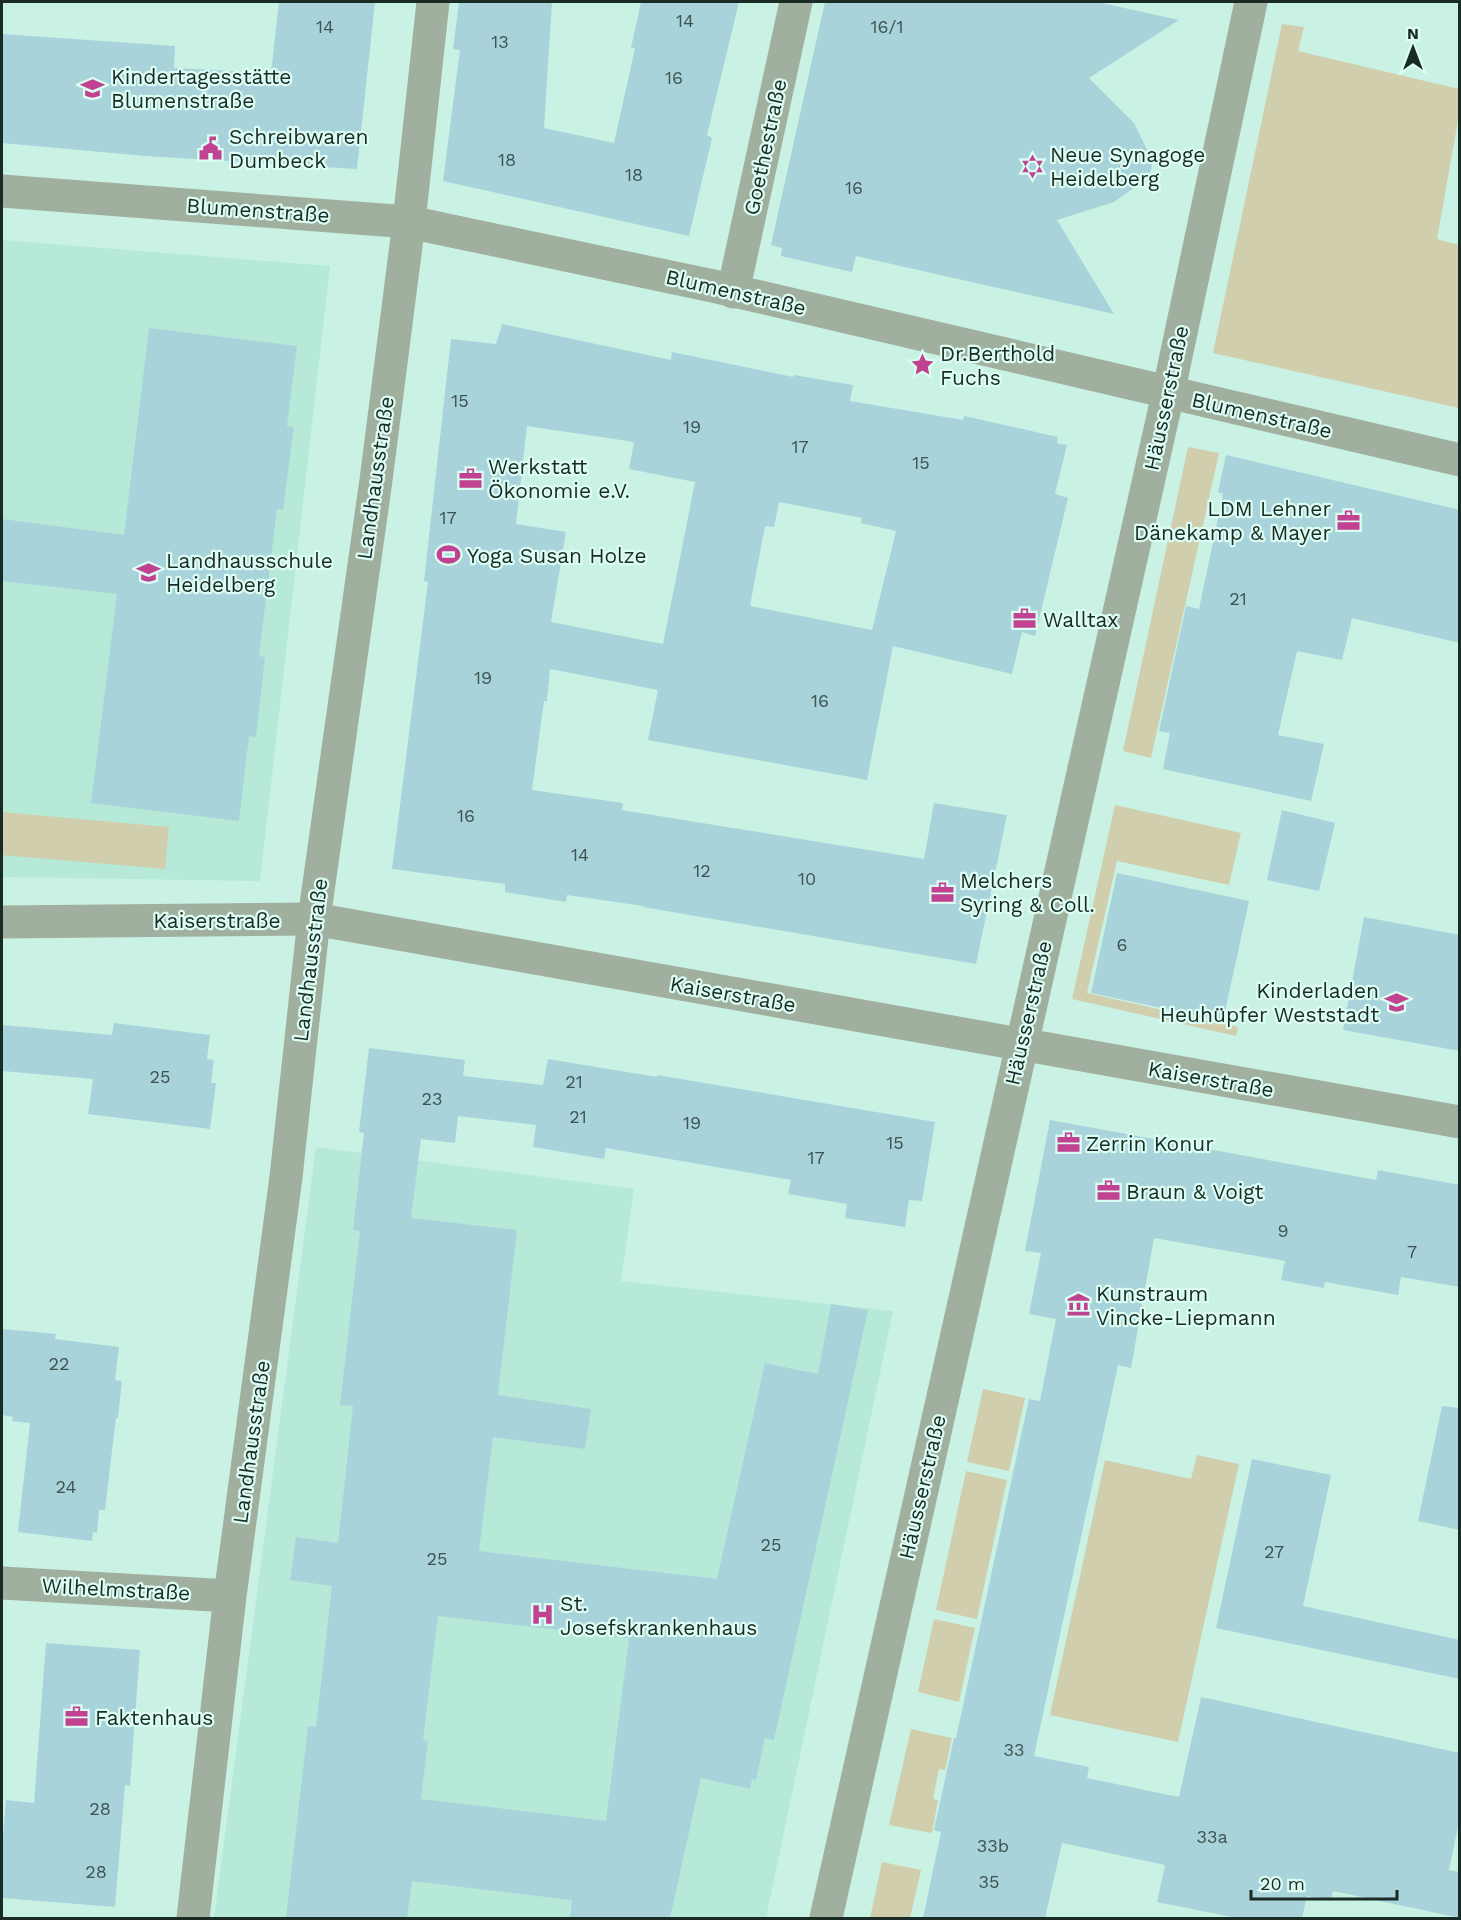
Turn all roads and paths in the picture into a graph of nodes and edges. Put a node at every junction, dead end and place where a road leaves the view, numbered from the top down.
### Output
1 (433, 2) edge
2 (796, 2) edge
3 (1251, 2) edge
4 (2, 191) edge
5 (409, 222) junction
6 (723, 289) junction
7 (1168, 394) junction
8 (1460, 460) edge
9 (314, 919) junction
10 (2, 922) edge
11 (1021, 1045) junction
12 (1460, 1122) edge
13 (2, 1583) edge
14 (230, 1596) junction
15 (193, 1918) edge
16 (826, 1918) edge

1 - 5 street, Landhausstraße
2 - 6 street, Goethestraße
3 - 7 street, Häusserstraße
4 - 5 street, Blumenstraße
5 - 6 street, Blumenstraße
5 - 9 street, Landhausstraße
6 - 7 street, Blumenstraße
7 - 8 street, Blumenstraße
7 - 11 street, Häusserstraße
9 - 10 street, Kaiserstraße
9 - 11 street, Kaiserstraße
9 - 14 street, Landhausstraße
11 - 12 street, Kaiserstraße
11 - 16 street, Häusserstraße
13 - 14 street, Wilhelmstraße
14 - 15 street, Landhausstraße

